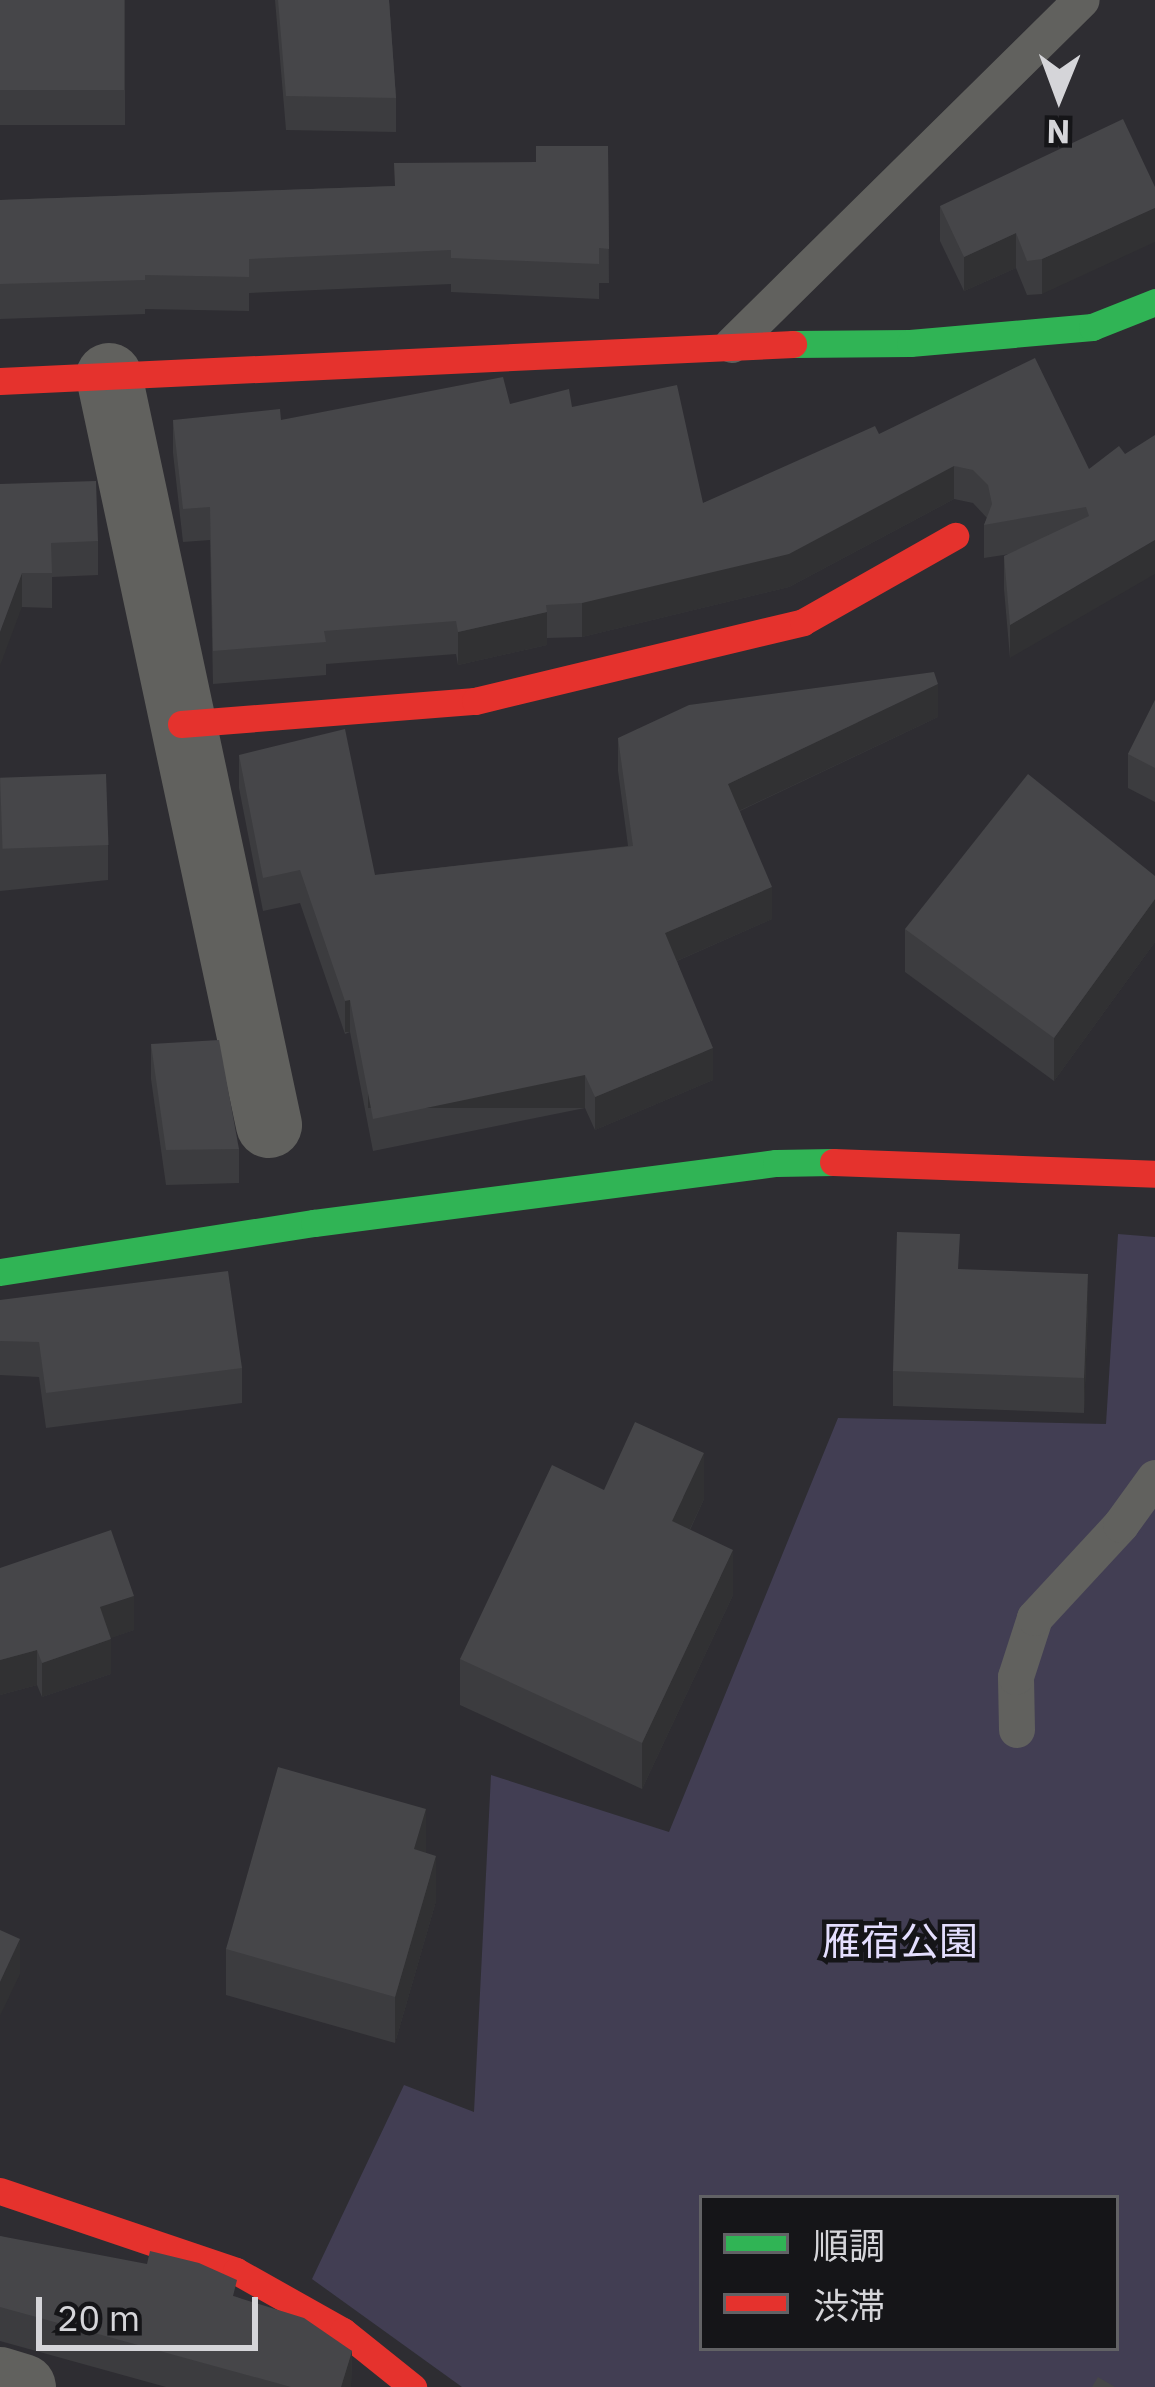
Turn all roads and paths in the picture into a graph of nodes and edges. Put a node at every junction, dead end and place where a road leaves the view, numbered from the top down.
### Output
1 (1082, 0) edge
2 (1155, 302) edge
3 (732, 345) junction
4 (109, 376) junction
5 (0, 381) edge
6 (955, 536) dead end
7 (181, 724) junction
8 (268, 1125) dead end
9 (1155, 1174) edge
10 (0, 1272) edge
11 (1155, 1478) edge
12 (1016, 1730) dead end
13 (0, 2191) edge
14 (0, 2380) edge
15 (23, 2387) edge
16 (412, 2387) edge

1 - 3 lane
2 - 3 street
3 - 4 street
4 - 5 street
4 - 7 street
6 - 7 street
7 - 8 street
9 - 10 street
11 - 12 lane
13 - 16 street
14 - 15 street

